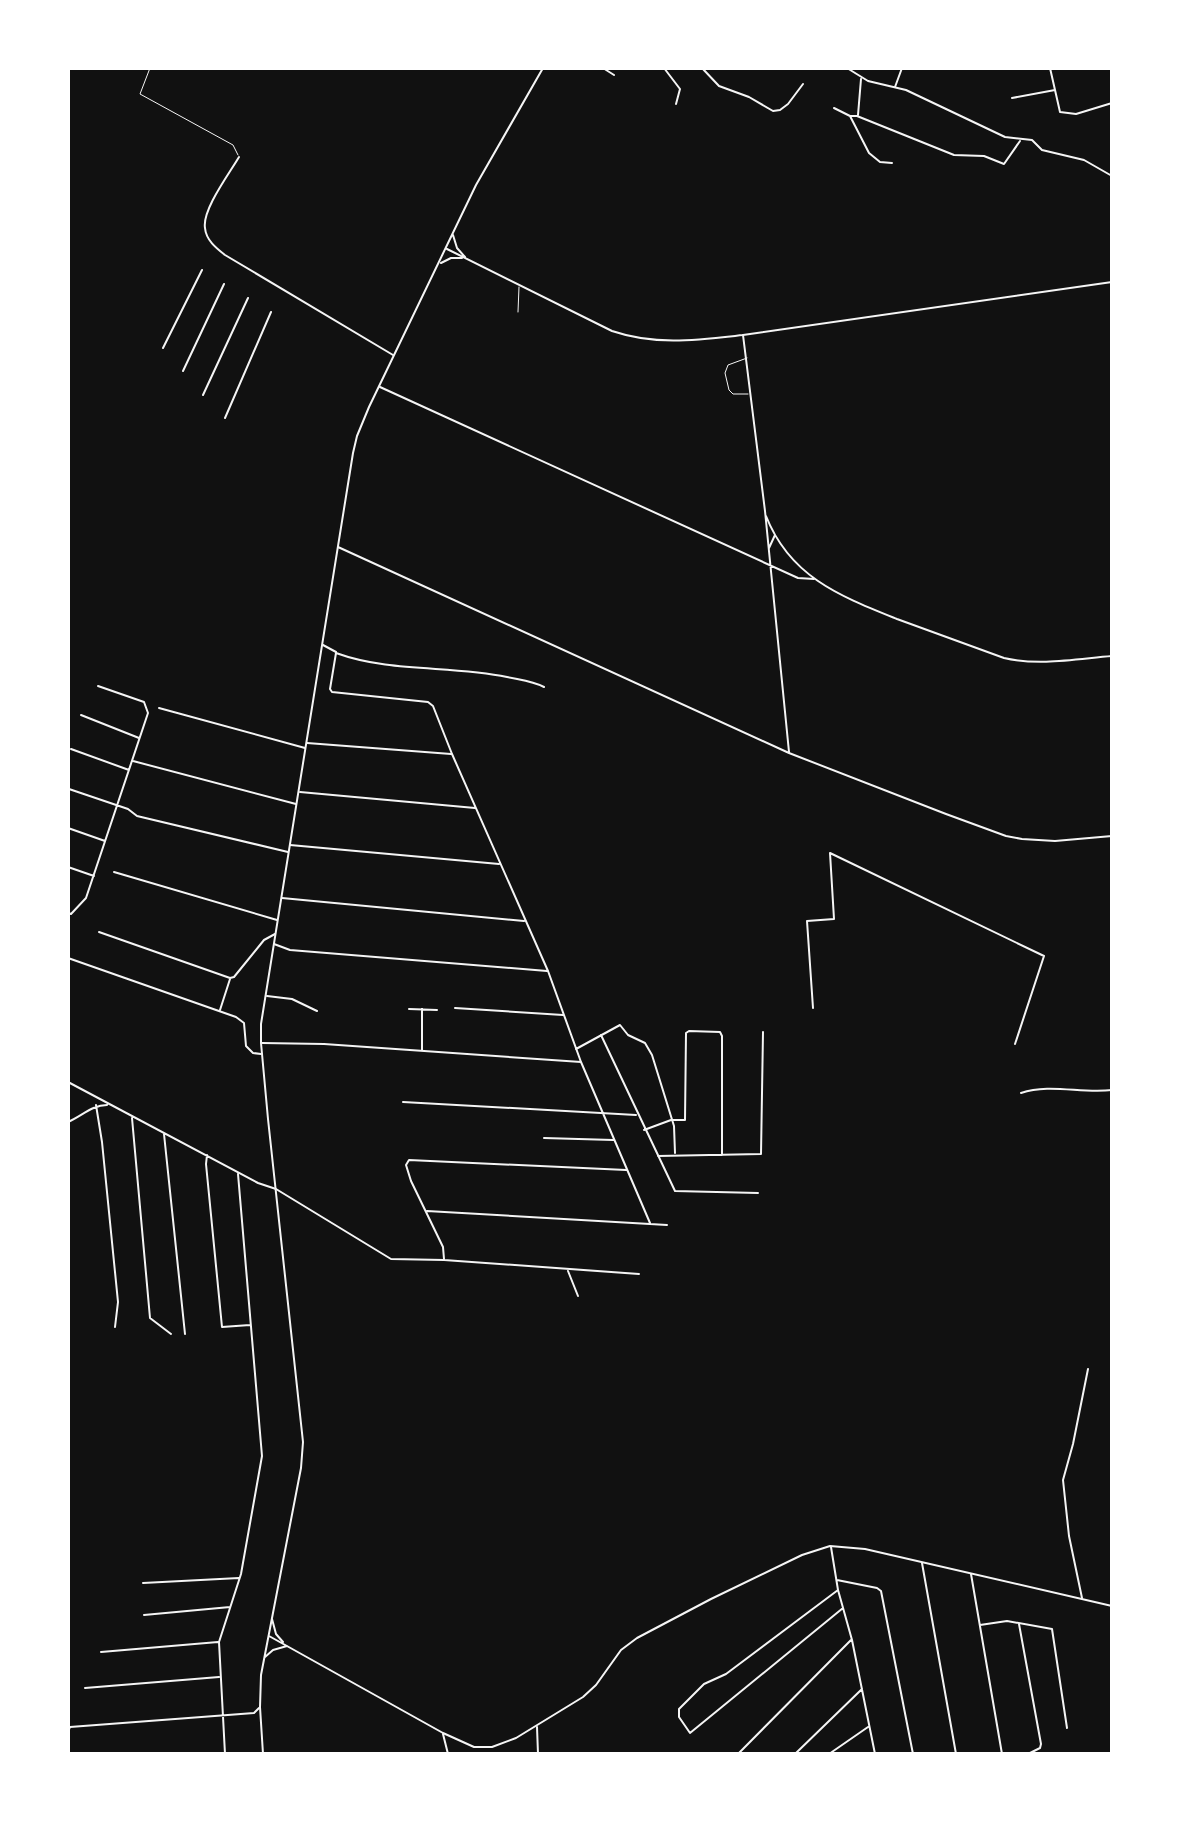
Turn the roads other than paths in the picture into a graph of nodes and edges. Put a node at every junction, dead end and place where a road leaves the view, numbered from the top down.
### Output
1 (150, 68) edge
2 (543, 68) edge
3 (603, 68) edge
4 (664, 68) edge
5 (702, 68) edge
6 (710, 68) edge
7 (847, 68) edge
8 (902, 68) edge
9 (1050, 68) edge
10 (707, 74) junction
11 (614, 75) dead end
12 (861, 78) junction
13 (803, 84) dead end
14 (895, 88) junction
15 (1055, 90) junction
16 (1012, 98) dead end
17 (1112, 103) edge
18 (676, 104) dead end
19 (834, 108) dead end
20 (850, 116) junction
21 (858, 116) junction
22 (1020, 140) junction
23 (239, 157) joint
24 (892, 163) dead end
25 (1112, 176) edge
26 (453, 234) junction
27 (446, 249) junction
28 (467, 259) junction
29 (438, 264) junction
30 (202, 270) dead end
31 (1112, 282) edge
32 (225, 284) dead end
33 (519, 287) junction
34 (248, 298) dead end
35 (271, 312) dead end
36 (518, 312) dead end
37 (743, 335) junction
38 (163, 348) dead end
39 (394, 356) junction
40 (747, 358) junction
41 (183, 372) dead end
42 (379, 387) junction
43 (751, 394) junction
44 (203, 395) dead end
45 (225, 418) dead end
46 (765, 511) junction
47 (775, 535) junction
48 (338, 547) junction
49 (768, 552) junction
50 (770, 565) junction
51 (814, 579) junction
52 (322, 645) junction
53 (337, 653) junction
54 (1112, 656) edge
55 (98, 686) dead end
56 (544, 687) dead end
57 (159, 708) dead end
58 (81, 715) dead end
59 (140, 738) junction
60 (307, 743) junction
61 (71, 749) dead end
62 (306, 749) junction
63 (789, 753) junction
64 (452, 754) junction
65 (133, 761) junction
66 (130, 770) junction
67 (69, 789) edge
68 (299, 792) junction
69 (297, 804) junction
70 (118, 807) junction
71 (476, 808) junction
72 (68, 828) edge
73 (1112, 836) edge
74 (106, 841) junction
75 (290, 845) junction
76 (289, 852) junction
77 (500, 864) junction
78 (68, 867) edge
79 (114, 872) dead end
80 (94, 877) junction
81 (281, 898) junction
82 (68, 913) edge
83 (278, 920) junction
84 (525, 921) junction
85 (99, 932) dead end
86 (275, 934) junction
87 (274, 944) junction
88 (68, 958) edge
89 (548, 971) junction
90 (230, 978) junction
91 (266, 996) junction
92 (454, 1008) dead end
93 (813, 1008) dead end
94 (409, 1009) dead end
95 (422, 1009) junction
96 (317, 1010) dead end
97 (437, 1010) dead end
98 (220, 1011) junction
99 (564, 1015) junction
100 (763, 1032) dead end
101 (601, 1035) junction
102 (261, 1043) junction
103 (1015, 1044) dead end
104 (576, 1049) junction
105 (422, 1051) junction
106 (262, 1055) junction
107 (581, 1062) junction
108 (68, 1082) edge
109 (1112, 1090) edge
110 (1021, 1093) dead end
111 (403, 1102) dead end
112 (96, 1105) junction
113 (108, 1105) junction
114 (602, 1114) junction
115 (637, 1115) junction
116 (132, 1116) junction
117 (671, 1120) junction
118 (68, 1122) edge
119 (645, 1130) junction
120 (164, 1133) junction
121 (544, 1138) dead end
122 (615, 1140) junction
123 (676, 1154) junction
124 (722, 1155) junction
125 (207, 1156) junction
126 (657, 1156) junction
127 (237, 1171) junction
128 (627, 1171) junction
129 (276, 1189) junction
130 (758, 1193) dead end
131 (427, 1211) junction
132 (650, 1223) junction
133 (667, 1225) dead end
134 (444, 1260) junction
135 (568, 1270) junction
136 (639, 1274) dead end
137 (578, 1296) dead end
138 (251, 1324) junction
139 (115, 1327) dead end
140 (171, 1334) dead end
141 (185, 1334) dead end
142 (1088, 1369) dead end
143 (830, 1546) junction
144 (922, 1562) junction
145 (971, 1573) junction
146 (240, 1578) junction
147 (836, 1580) junction
148 (143, 1583) dead end
149 (838, 1590) junction
150 (1082, 1599) junction
151 (1112, 1606) edge
152 (231, 1607) junction
153 (843, 1608) junction
154 (144, 1615) dead end
155 (272, 1617) junction
156 (1019, 1623) junction
157 (979, 1626) junction
158 (268, 1635) junction
159 (852, 1640) junction
160 (219, 1642) junction
161 (287, 1646) junction
162 (101, 1651) dead end
163 (264, 1657) junction
164 (220, 1677) junction
165 (85, 1688) dead end
166 (862, 1688) junction
167 (260, 1707) junction
168 (222, 1715) junction
169 (537, 1726) junction
170 (869, 1726) junction
171 (70, 1727) edge
172 (1068, 1728) dead end
173 (68, 1732) edge
174 (443, 1733) junction
175 (225, 1754) edge
176 (263, 1754) edge
177 (448, 1754) edge
178 (538, 1754) edge
179 (738, 1754) edge
180 (794, 1754) edge
181 (829, 1754) edge
182 (875, 1754) edge
183 (913, 1754) edge
184 (956, 1754) edge
185 (1002, 1754) edge
186 (1028, 1754) edge

1 - 23 lane
2 - 26 street
3 - 11 street
4 - 18 street
5 - 10 street
6 - 10 street
7 - 12 street
8 - 14 street
9 - 15 street
10 - 13 street
12 - 14 street
12 - 21 street
14 - 22 street
15 - 16 street
15 - 17 street
19 - 20 street
20 - 21 street
20 - 24 street
21 - 22 street
22 - 25 street
23 - 39 street
26 - 27 street
26 - 28 street
27 - 28 street
27 - 29 street
28 - 29 street
28 - 33 street
29 - 39 street
30 - 38 street
31 - 37 street
32 - 41 street
33 - 36 lane
33 - 37 street
34 - 44 street
35 - 45 street
37 - 40 street
39 - 42 street
40 - 43 street
40 - 43 lane
42 - 48 street
42 - 50 street
43 - 46 street
46 - 47 street
46 - 49 street
47 - 49 street
47 - 51 street
48 - 52 street
48 - 63 street
49 - 50 street
50 - 51 street
50 - 63 street
51 - 54 street
52 - 53 street
52 - 60 street
53 - 56 street
53 - 64 street
55 - 59 street
57 - 62 street
58 - 59 street
59 - 65 street
60 - 62 street
60 - 64 street
61 - 66 street
62 - 68 street
63 - 73 street
64 - 71 street
65 - 66 street
65 - 69 street
66 - 70 street
67 - 70 street
68 - 69 street
68 - 71 street
69 - 75 street
70 - 74 street
70 - 76 street
71 - 77 street
72 - 74 street
74 - 80 street
75 - 76 street
75 - 77 street
76 - 81 street
77 - 84 street
78 - 80 street
79 - 83 street
80 - 82 street
81 - 83 street
81 - 84 street
83 - 86 street
84 - 89 street
85 - 90 street
86 - 87 street
86 - 90 street
87 - 89 street
87 - 91 street
88 - 98 street
89 - 99 street
90 - 98 street
91 - 96 street
91 - 102 street
92 - 99 street
93 - 103 street
94 - 95 street
95 - 97 street
95 - 105 street
98 - 106 street
99 - 104 street
100 - 124 street
101 - 104 street
101 - 115 street
101 - 117 street
102 - 105 street
102 - 106 street
104 - 107 street
105 - 107 street
106 - 129 street
107 - 114 street
108 - 113 street
109 - 110 street
111 - 114 street
112 - 113 street
112 - 118 street
112 - 139 street
113 - 116 street
114 - 115 street
114 - 122 street
115 - 119 street
116 - 120 street
116 - 140 street
117 - 119 street
117 - 123 street
117 - 124 street
119 - 126 street
120 - 125 street
120 - 141 street
121 - 122 street
122 - 128 street
123 - 124 street
123 - 126 street
125 - 127 street
125 - 138 street
126 - 130 street
127 - 129 street
127 - 138 street
128 - 131 street
128 - 132 street
129 - 134 street
129 - 155 street
131 - 132 street
131 - 134 street
132 - 133 street
134 - 135 street
135 - 136 street
135 - 137 street
138 - 146 street
142 - 150 street
143 - 144 street
143 - 147 street
143 - 169 street
144 - 145 street
144 - 184 street
145 - 150 street
145 - 157 street
146 - 148 street
146 - 152 street
147 - 149 street
147 - 183 street
149 - 153 street
149 - 153 street
150 - 151 street
152 - 154 street
152 - 160 street
153 - 159 street
155 - 158 street
155 - 161 street
156 - 157 street
156 - 172 street
156 - 186 street
157 - 185 street
158 - 161 street
158 - 163 street
159 - 166 street
159 - 179 street
160 - 162 street
160 - 164 street
161 - 163 street
161 - 174 street
163 - 167 street
164 - 165 street
164 - 168 street
166 - 170 street
166 - 180 street
167 - 168 street
167 - 176 street
168 - 171 street
168 - 175 street
169 - 174 street
169 - 178 street
170 - 181 street
170 - 182 street
171 - 173 street
174 - 177 street

